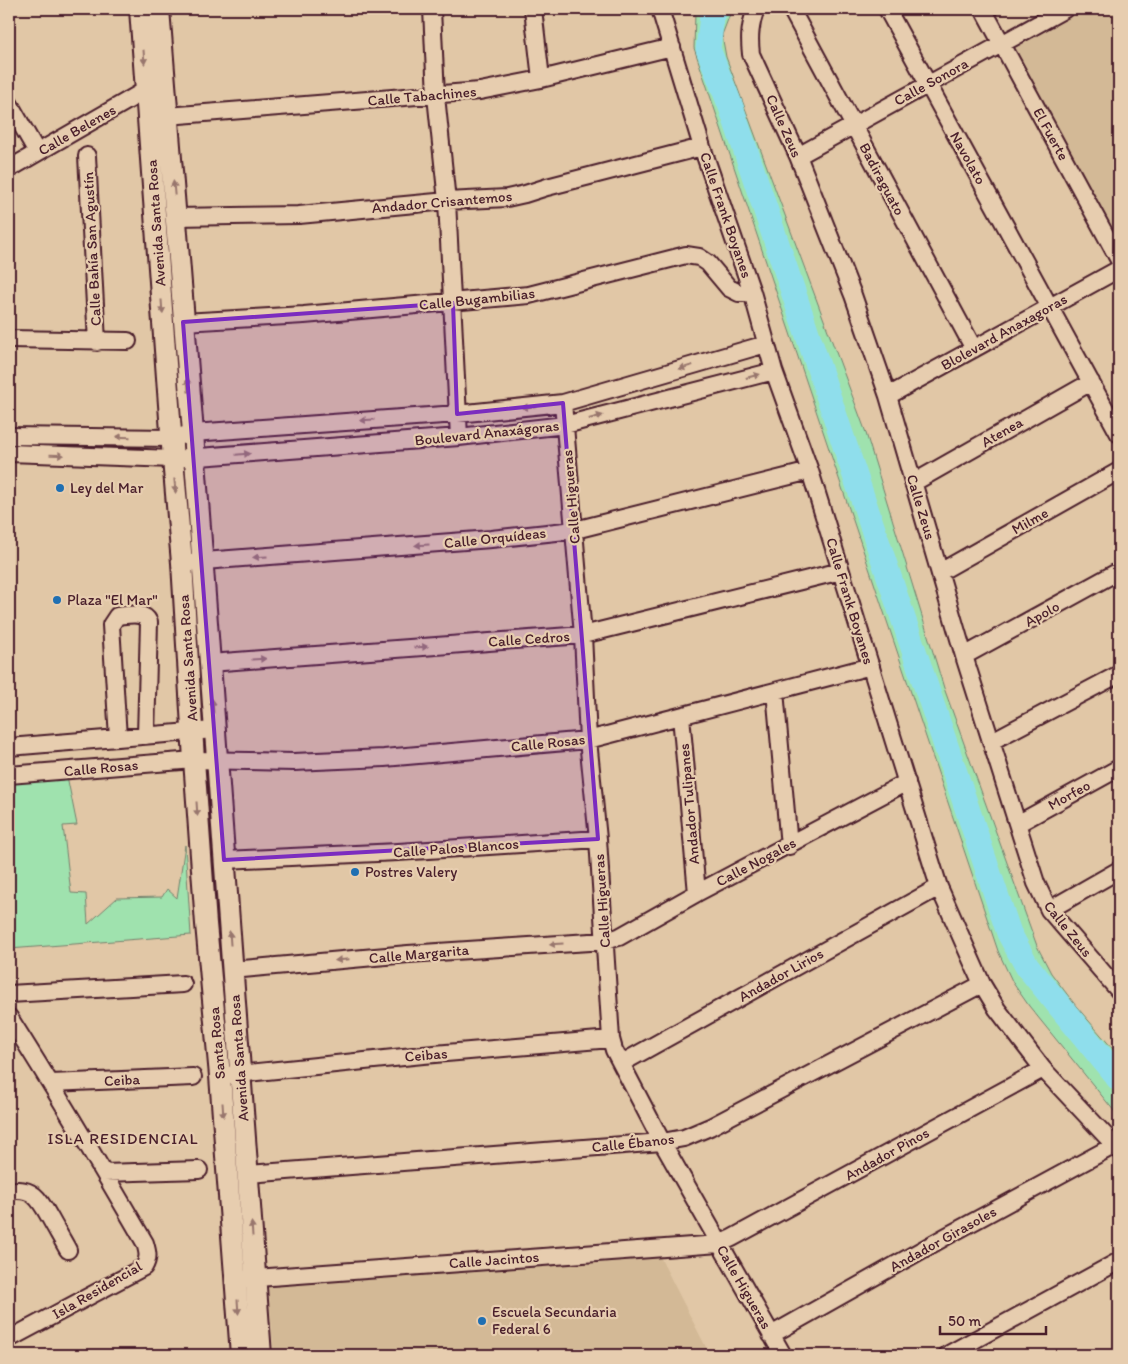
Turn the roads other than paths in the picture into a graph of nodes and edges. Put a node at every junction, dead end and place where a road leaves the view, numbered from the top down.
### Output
1 (140, 9) edge
2 (160, 9) edge
3 (432, 9) edge
4 (533, 9) edge
5 (660, 9) edge
6 (756, 9) edge
7 (791, 9) edge
8 (887, 9) edge
9 (983, 9) edge
10 (1065, 9) edge
11 (1002, 44) junction
12 (672, 47) junction
13 (541, 79) junction
14 (928, 84) junction
15 (146, 90) junction
16 (436, 96) junction
17 (9, 103) edge
18 (167, 116) junction
19 (854, 126) junction
20 (702, 147) junction
21 (38, 152) junction
22 (86, 156) dead end
23 (798, 156) junction
24 (9, 169) edge
25 (447, 201) junction
26 (176, 217) junction
27 (1119, 260) edge
28 (1119, 269) edge
29 (752, 292) junction
30 (453, 303) junction
31 (1050, 307) junction
32 (183, 322) junction
33 (9, 339) edge
34 (128, 341) dead end
35 (97, 342) junction
36 (766, 344) junction
37 (974, 349) junction
38 (774, 370) junction
39 (1091, 382) junction
40 (888, 396) junction
41 (564, 403) junction
42 (457, 414) junction
43 (565, 425) junction
44 (193, 433) junction
45 (1119, 434) edge
46 (9, 436) edge
47 (458, 437) junction
48 (172, 438) junction
49 (9, 453) edge
50 (194, 458) junction
51 (173, 459) junction
52 (1119, 471) edge
53 (810, 472) junction
54 (913, 483) junction
55 (575, 530) junction
56 (202, 562) junction
57 (182, 563) junction
58 (841, 572) junction
59 (940, 572) junction
60 (1119, 572) edge
61 (583, 635) junction
62 (964, 656) junction
63 (210, 663) junction
64 (871, 666) junction
65 (1119, 674) edge
66 (775, 691) junction
67 (681, 716) junction
68 (214, 730) junction
69 (193, 732) junction
70 (146, 736) junction
71 (118, 738) junction
72 (588, 740) junction
73 (992, 741) junction
74 (9, 747) edge
75 (194, 760) junction
76 (217, 762) junction
77 (1119, 768) edge
78 (9, 775) edge
79 (907, 782) junction
80 (1018, 823) junction
81 (598, 839) junction
82 (789, 846) junction
83 (224, 860) junction
84 (1119, 870) edge
85 (939, 888) junction
86 (697, 893) junction
87 (1048, 910) junction
88 (605, 941) junction
89 (232, 970) junction
90 (183, 984) dead end
91 (982, 984) junction
92 (1118, 987) edge
93 (9, 994) edge
94 (9, 1017) edge
95 (611, 1039) junction
96 (622, 1063) junction
97 (1042, 1069) junction
98 (241, 1074) junction
99 (193, 1076) dead end
100 (220, 1076) junction
101 (51, 1083) junction
102 (662, 1142) junction
103 (1117, 1148) edge
104 (199, 1170) dead end
105 (104, 1172) junction
106 (248, 1174) junction
107 (9, 1191) edge
108 (726, 1241) junction
109 (68, 1250) dead end
110 (1119, 1261) edge
111 (256, 1277) junction
112 (236, 1279) junction
113 (771, 1335) junction
114 (9, 1339) edge
115 (241, 1355) edge
116 (261, 1355) edge
117 (783, 1355) edge
118 (947, 1355) edge

1 -> 15 main road, Avenida Santa Rosa
2 - 18 main road, Avenida Santa Rosa
3 - 16 street
4 - 13 street
5 - 12 street, Calle Frank Boyanes
6 - 23 street, Calle Zeus
7 - 19 street, Badiraguato
8 - 14 street, Navolato
9 - 11 street, El Fuerte
10 - 11 street, Calle Sonora
11 - 14 street, Calle Sonora
11 - 27 street, El Fuerte
12 - 13 street, Calle Tabachines
12 - 20 street, Calle Frank Boyanes
13 - 16 street, Calle Tabachines
14 - 19 street, Calle Sonora
14 - 31 street, Navolato
15 - 21 street, Calle Belenes
15 -> 48 main road, Avenida Santa Rosa
16 - 18 street, Calle Tabachines
16 - 25 street
17 - 21 street
26 -> 18 main road, Avenida Santa Rosa
19 - 23 street, Calle Sonora
19 - 37 street, Badiraguato
20 - 25 street, Andador Crisantemos
20 - 29 street, Calle Frank Boyanes
21 - 24 street, Calle Belenes
22 - 35 street, Calle Bahía San Agustín
23 - 40 street, Calle Zeus
25 - 26 street, Andador Crisantemos
25 - 30 street
26 - 32 main road, Avenida Santa Rosa
28 - 31 street, Blolevard Anaxagoras
29 - 30 street, Calle Bugambilias
29 - 36 street, Calle Frank Boyanes
30 - 32 street, Calle Bugambilias
30 - 42 street
31 - 37 street, Blolevard Anaxagoras
31 - 39 street, Navolato
44 -> 32 main road, Avenida Santa Rosa
33 - 35 street
34 - 35 street
36 - 38 street, Calle Frank Boyanes
36 -> 41 street, Boulevard Anaxágoras
37 - 40 street, Blolevard Anaxagoras
43 -> 38 street, Boulevard Anaxágoras
38 - 53 street, Calle Frank Boyanes
39 - 45 street, Navolato
39 - 54 street, Atenea
40 - 54 street, Calle Zeus
41 -> 42 street, Boulevard Anaxágoras
41 - 43 street, Calle Higueras
42 -> 44 street, Boulevard Anaxágoras
42 - 47 street
43 - 47 street, Boulevard Anaxágoras
43 - 55 street, Calle Higueras
44 - 48 street
44 - 50 main road, Avenida Santa Rosa
48 -> 46 street
50 -> 47 street, Boulevard Anaxágoras
48 - 51 main road, Avenida Santa Rosa
49 -> 51 street
50 - 51 street
50 - 56 main road, Avenida Santa Rosa
51 -> 57 main road, Avenida Santa Rosa
52 - 59 street, Milme
53 - 55 street, Calle Orquídeas
53 - 58 street, Calle Frank Boyanes
54 - 59 street, Calle Zeus
55 -> 56 street, Calle Orquídeas
55 - 61 street, Calle Higueras
56 - 57 street
56 - 63 main road, Avenida Santa Rosa
57 - 69 main road, Avenida Santa Rosa
58 - 61 street, Calle Cedros
58 - 64 street, Calle Frank Boyanes
59 - 62 street, Calle Zeus
60 - 62 street, Apolo
63 -> 61 street, Calle Cedros
61 - 72 street, Calle Higueras
62 - 73 street, Calle Zeus
68 -> 63 main road, Avenida Santa Rosa
64 - 66 street, Calle Rosas
64 - 79 street, Calle Frank Boyanes
65 - 73 street
66 - 67 street, Calle Rosas
66 - 82 street
67 - 72 street, Calle Rosas
67 - 86 street, Andador Tulipanes
68 - 69 street, Avenida Santa Rosa
68 - 76 main road, Avenida Santa Rosa
69 - 70 street
69 - 75 main road, Santa Rosa
70 - 71 street
70 - 71 street
71 - 74 street
72 - 76 street, Calle Rosas
72 - 81 street, Calle Higueras
73 - 80 street, Calle Zeus
75 - 76 street
75 - 78 street, Calle Rosas
75 -> 100 main road, Santa Rosa
76 - 83 main road, Avenida Santa Rosa
77 - 80 street, Morfeo
79 - 82 street, Calle Nogales
79 - 85 street, Calle Frank Boyanes
80 - 87 street, Calle Zeus
81 - 83 street, Calle Palos Blancos
81 - 88 street, Calle Higueras
82 - 86 street, Calle Nogales
89 -> 83 main road, Avenida Santa Rosa
84 - 87 street
85 - 91 street, Calle Frank Boyanes
85 - 96 street, Andador Lirios
86 - 88 street, Calle Nogales
87 - 92 street, Calle Zeus
88 -> 89 street, Calle Margarita
88 - 95 street, Calle Higueras
89 - 98 main road, Avenida Santa Rosa
90 - 93 street
91 - 97 street, Calle Frank Boyanes
91 - 102 street, Calle Ébanos
94 - 101 street, Isla Residencial
95 - 96 street, Calle Higueras
95 - 98 street, Ceibas
96 - 102 street, Calle Higueras
97 - 103 street, Calle Frank Boyanes
97 - 108 street, Andador Pinos
98 - 100 street, Ceibas
98 - 106 main road, Avenida Santa Rosa
99 - 101 street, Ceiba
100 -> 112 main road, Santa Rosa
101 - 105 street, Isla Residencial
102 - 106 street, Calle Ébanos
102 - 108 street, Calle Higueras
103 - 113 street, Andador Girasoles
104 - 105 street
105 - 114 street, Isla Residencial
111 -> 106 main road, Avenida Santa Rosa
107 - 109 street
108 - 111 street, Calle Jacintos
108 - 113 street, Calle Higueras
110 - 118 street
111 - 112 street, Calle Jacintos
111 - 116 main road, Avenida Santa Rosa
112 -> 115 main road, Santa Rosa
113 - 117 street, Calle Higueras

